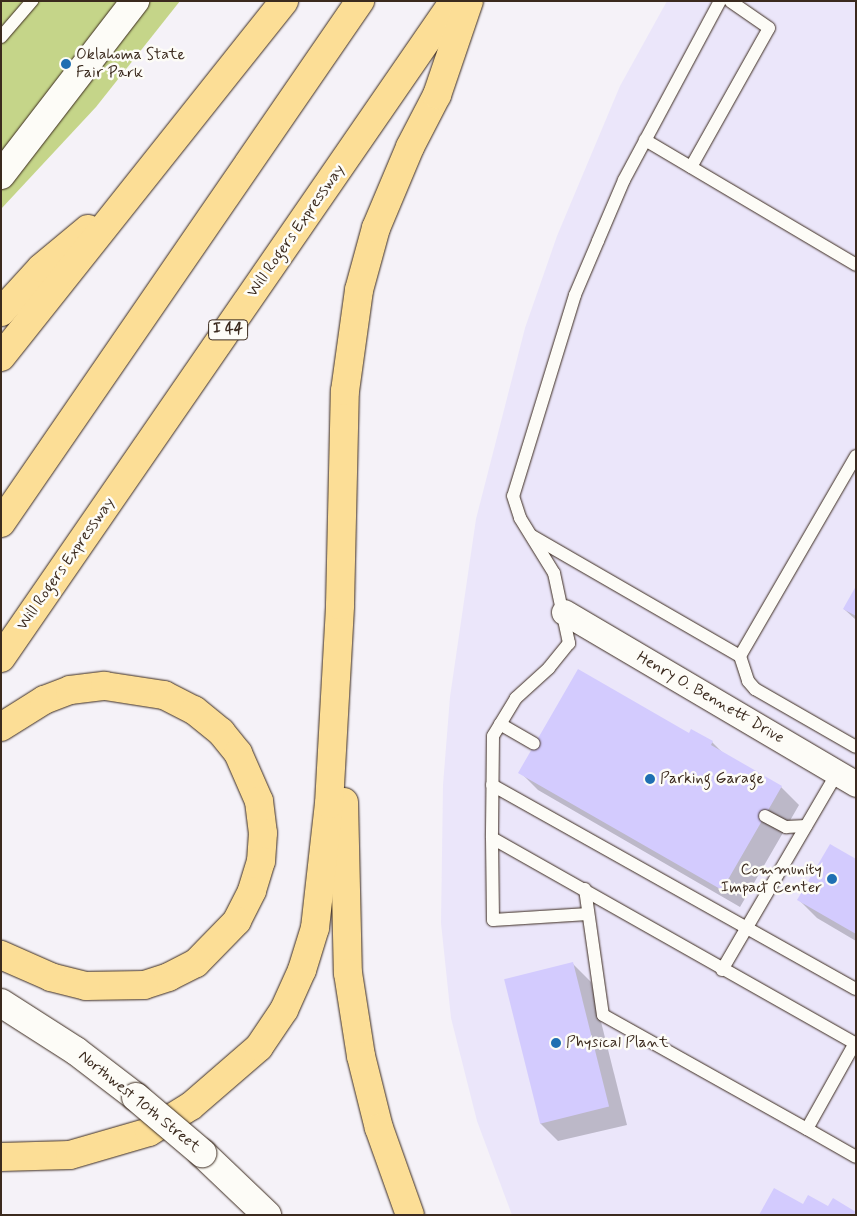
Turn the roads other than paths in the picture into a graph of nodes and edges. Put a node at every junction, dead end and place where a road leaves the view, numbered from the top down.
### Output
1 (32, 1) edge
2 (135, 1) edge
3 (284, 1) edge
4 (360, 1) edge
5 (454, 1) edge
6 (469, 1) edge
7 (720, 1) edge
8 (730, 1) edge
9 (1, 37) edge
10 (645, 140) junction
11 (691, 167) junction
12 (1, 174) edge
13 (132, 193) junction
14 (856, 265) edge
15 (1, 312) edge
16 (1, 357) edge
17 (856, 456) edge
18 (1, 523) edge
19 (531, 536) junction
20 (340, 606) junction
21 (564, 612) junction
22 (740, 656) junction
23 (1, 658) edge
24 (500, 724) junction
25 (1, 727) edge
26 (534, 744) dead end
27 (856, 747) edge
28 (847, 779) edge
29 (492, 785) junction
30 (764, 816) dead end
31 (806, 826) junction
32 (492, 838) junction
33 (585, 889) junction
34 (588, 914) junction
35 (747, 928) junction
36 (1, 955) edge
37 (722, 970) junction
38 (856, 990) edge
39 (1, 1003) edge
40 (855, 1044) edge
41 (808, 1129) junction
42 (1, 1157) edge
43 (856, 1157) edge
44 (267, 1215) edge
45 (410, 1215) edge

1 - 9 lane
2 - 12 main road
3 - 13 highway
4 - 18 highway
5 - 23 highway, Will Rogers Expressway / I 44
6 - 20 highway
7 - 10 lane
8 - 11 lane
10 - 11 lane
10 - 19 lane
11 - 14 lane
13 - 15 highway
13 - 16 highway
17 - 22 lane
19 - 21 lane
19 - 22 lane
20 - 42 highway
20 - 45 highway
21 - 24 lane
21 - 28 street, Henry O. Bennett Drive
22 - 27 lane
24 - 26 lane
24 - 29 lane
25 - 36 highway
28 - 31 lane
29 - 32 lane
29 - 35 lane
30 - 31 lane
31 - 35 lane
32 - 33 lane
32 - 34 lane
33 - 34 lane
33 - 37 lane
34 - 41 lane
35 - 37 lane
35 - 38 lane
37 - 40 lane
39 - 44 main road, Northwest 10th Street, bridge
40 - 41 lane
41 - 43 lane

